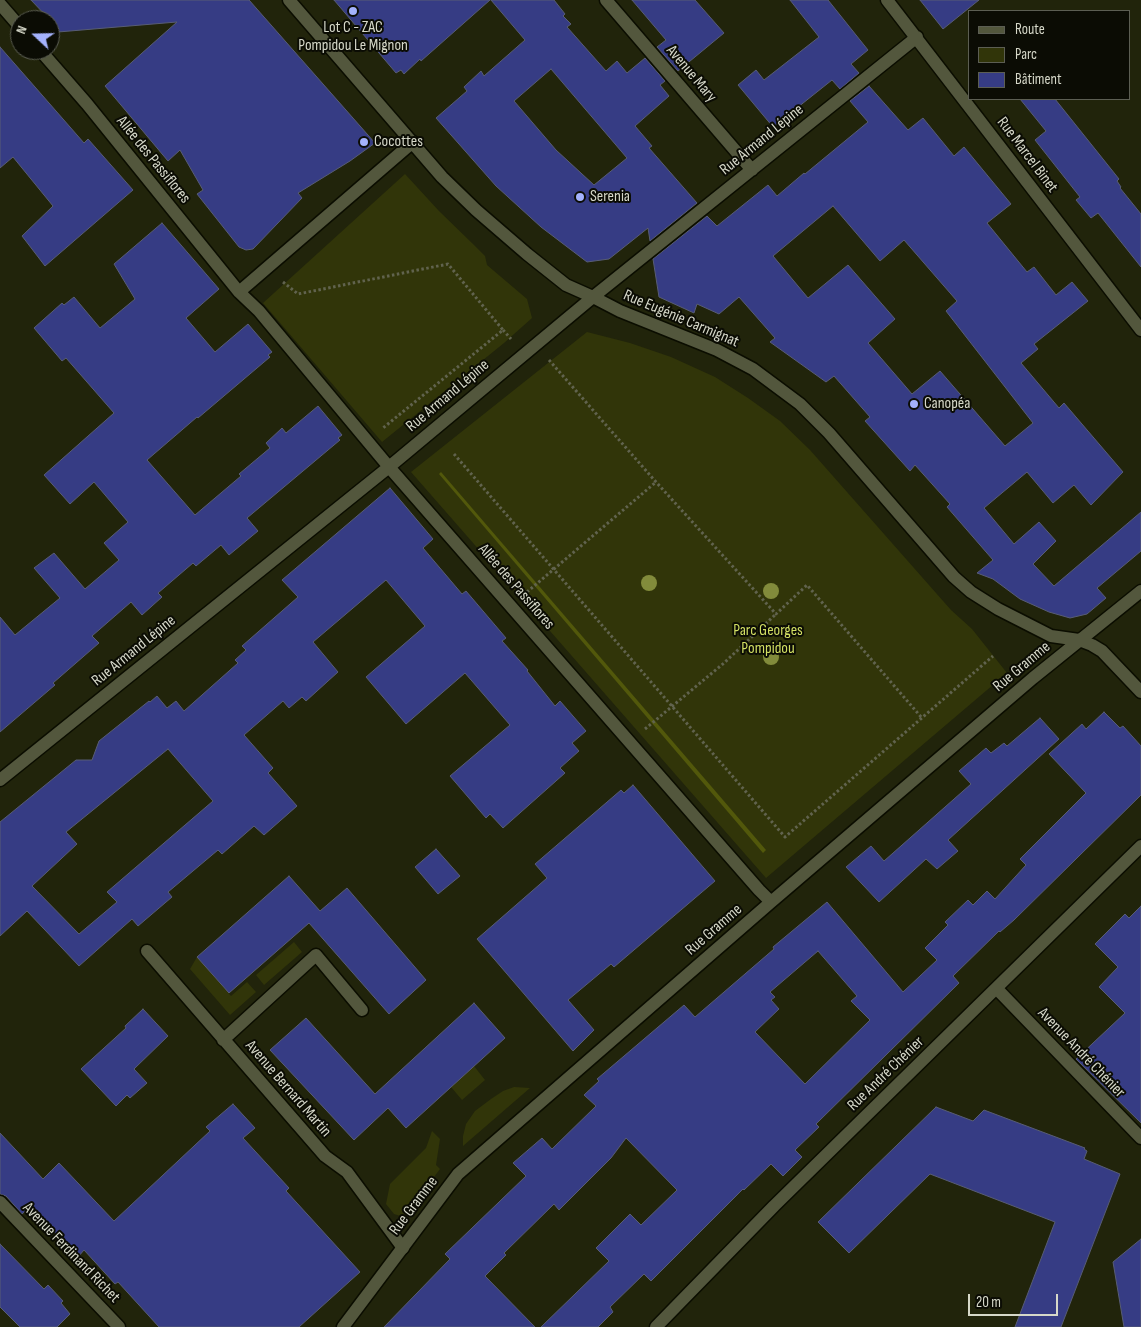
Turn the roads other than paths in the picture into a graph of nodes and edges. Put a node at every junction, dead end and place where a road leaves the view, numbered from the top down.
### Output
1 (289, 0) edge
2 (606, 0) edge
3 (887, 0) edge
4 (0, 4) edge
5 (10, 16) edge
6 (917, 37) junction
7 (49, 60) edge
8 (413, 142) junction
9 (752, 170) junction
10 (239, 292) junction
11 (593, 296) junction
12 (1141, 330) edge
13 (389, 467) junction
14 (1141, 591) edge
15 (1079, 640) junction
16 (1141, 692) edge
17 (0, 780) edge
18 (1141, 846) edge
19 (771, 902) junction
20 (147, 951) dead end
21 (997, 989) junction
22 (362, 1010) dead end
23 (223, 1040) junction
24 (1141, 1138) edge
25 (0, 1202) edge
26 (403, 1248) junction
27 (120, 1327) edge
28 (343, 1327) edge
29 (656, 1327) edge

1 - 8 street, Rue Eugénie Carmignat
2 - 9 street, Avenue Mary
3 - 6 street, Rue Marcel Binet
4 - 5 street
6 - 9 street, Rue Armand Lépine
6 - 12 street, Rue Marcel Binet
7 - 10 street, Allée des Passiflores
8 - 10 street
8 - 11 street, Rue Eugénie Carmignat
9 - 11 street, Rue Armand Lépine
10 - 13 street, Allée des Passiflores
11 - 13 street, Rue Armand Lépine
11 - 15 street, Rue Eugénie Carmignat
13 - 17 street, Rue Armand Lépine
13 - 19 street, Allée des Passiflores
14 - 15 street, Rue Gramme
15 - 16 street, Rue Eugénie Carmignat
15 - 19 street, Rue Gramme
18 - 21 street, Rue André Chénier
19 - 26 street, Rue Gramme
20 - 23 street, Avenue Bernard Martin
21 - 24 street, Avenue André Chénier
21 - 29 street, Rue André Chénier
22 - 23 street
23 - 26 street, Avenue Bernard Martin
25 - 27 street, Avenue Ferdinand Richet
26 - 28 street, Rue Gramme

